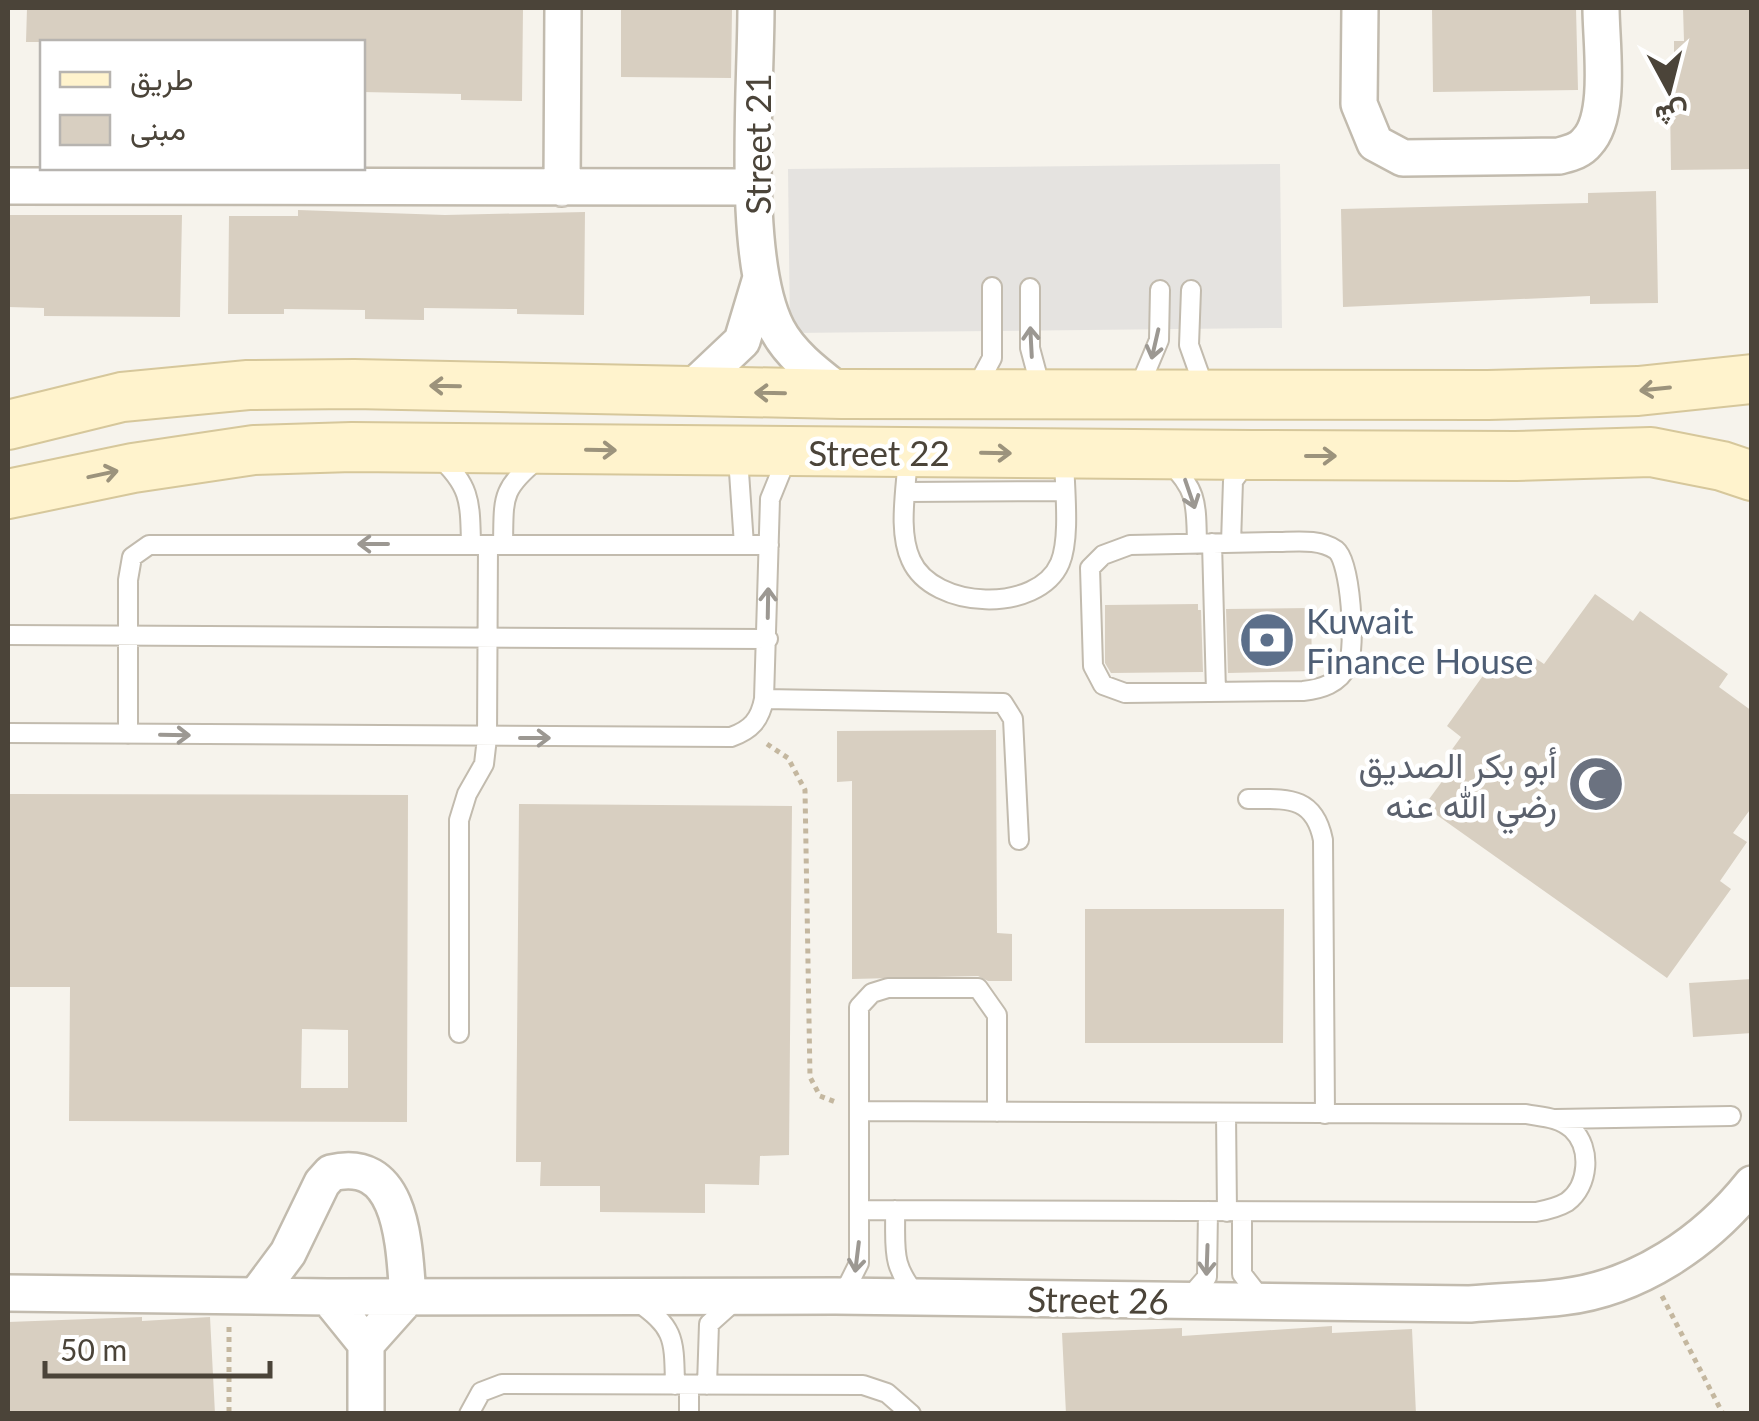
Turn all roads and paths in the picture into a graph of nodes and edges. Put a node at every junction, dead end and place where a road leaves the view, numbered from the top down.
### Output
1 (562, 8) edge
2 (756, 8) edge
3 (1360, 8) edge
4 (1601, 8) edge
5 (8, 186) edge
6 (755, 187) junction
7 (562, 188) junction
8 (760, 281) junction
9 (992, 287) dead end
10 (1030, 288) dead end
11 (1160, 290) dead end
12 (1191, 290) dead end
13 (1752, 379) edge
14 (688, 392) junction
15 (842, 394) junction
16 (973, 394) junction
17 (1042, 395) junction
18 (1136, 395) junction
19 (1207, 395) junction
20 (8, 425) edge
21 (429, 448) junction
22 (550, 450) junction
23 (728, 451) junction
24 (789, 452) junction
25 (1162, 454) junction
26 (1252, 455) junction
27 (907, 472) junction
28 (1064, 472) junction
29 (1752, 476) edge
30 (8, 494) edge
31 (1213, 543) junction
32 (487, 545) junction
33 (744, 545) junction
34 (769, 545) junction
35 (8, 635) edge
36 (128, 636) junction
37 (488, 638) junction
38 (768, 639) junction
39 (1216, 692) junction
40 (764, 699) junction
41 (748, 730) junction
42 (8, 733) edge
43 (128, 734) junction
44 (487, 738) junction
45 (1248, 799) dead end
46 (1019, 840) dead end
47 (458, 1033) dead end
48 (859, 1111) junction
49 (997, 1112) junction
50 (1226, 1113) junction
51 (1325, 1114) junction
52 (1730, 1116) dead end
53 (1555, 1119) junction
54 (1752, 1184) edge
55 (860, 1210) junction
56 (896, 1210) junction
57 (1225, 1212) junction
58 (1648, 1269) junction
59 (8, 1292) edge
60 (242, 1296) junction
61 (740, 1296) junction
62 (835, 1296) junction
63 (328, 1297) junction
64 (408, 1297) junction
65 (630, 1297) junction
66 (918, 1297) junction
67 (1186, 1300) junction
68 (1263, 1301) junction
69 (366, 1344) junction
70 (690, 1385) junction
71 (229, 1414) edge
72 (366, 1414) edge
73 (469, 1414) edge
74 (689, 1414) edge
75 (911, 1414) edge
76 (1723, 1414) edge

1 - 7 street
2 - 6 street, Street 21
3 - 4 street
5 - 7 street
6 - 7 street
6 - 8 street, Street 21
8 - 14 street, Street 21
8 - 15 street, Street 21
9 - 16 lane
17 -> 10 lane
11 -> 18 lane
12 - 19 lane
13 -> 19 street, Street 22
15 -> 14 street, Street 22
14 -> 20 street, Street 22
15 - 16 street, Street 22
16 - 17 street, Street 22
17 - 18 street, Street 22
18 - 19 street, Street 22
21 - 22 street, Street 22
30 -> 21 street, Street 22
21 - 32 lane
22 -> 23 street, Street 22
22 - 32 lane
23 - 24 street, Street 22
23 - 33 lane
24 - 27 street, Street 22
24 - 34 lane
25 - 26 street, Street 22
25 - 28 street, Street 22
25 -> 31 lane
26 -> 29 street, Street 22
26 - 31 lane
27 - 28 street, Street 22
27 - 28 lane
31 - 39 lane
31 - 39 lane
31 - 39 lane
32 - 33 lane
32 -> 36 lane
32 - 37 lane
33 - 34 lane
38 -> 34 lane
35 - 36 lane
36 - 37 lane
36 - 43 lane
37 - 38 lane
37 - 44 lane
38 - 40 lane
40 - 41 lane
40 - 46 lane
44 -> 41 lane
41 - 48 path
42 - 43 lane
43 -> 44 lane
44 - 47 lane
45 - 51 lane
48 - 49 lane
48 - 49 lane
48 - 55 lane
49 - 50 lane
50 - 51 lane
50 - 57 lane
51 - 53 lane
52 - 53 lane
53 - 57 lane
54 - 58 street, Street 26
55 - 56 lane
55 -> 62 lane
56 - 57 lane
56 - 66 lane
57 -> 67 lane
57 - 68 lane
58 - 68 street, Street 26
58 - 76 path
59 - 60 street, Street 26
60 - 63 street, Street 26
60 - 64 street
60 - 71 path
61 - 62 street, Street 26
61 - 65 street, Street 26
61 - 70 lane
62 - 66 street, Street 26
63 - 64 street, Street 26
63 - 69 street
64 - 65 street, Street 26
64 - 69 street
65 - 70 lane
66 - 67 street, Street 26
67 - 68 street, Street 26
69 - 72 street
70 - 73 lane
70 - 74 lane
70 - 75 lane

